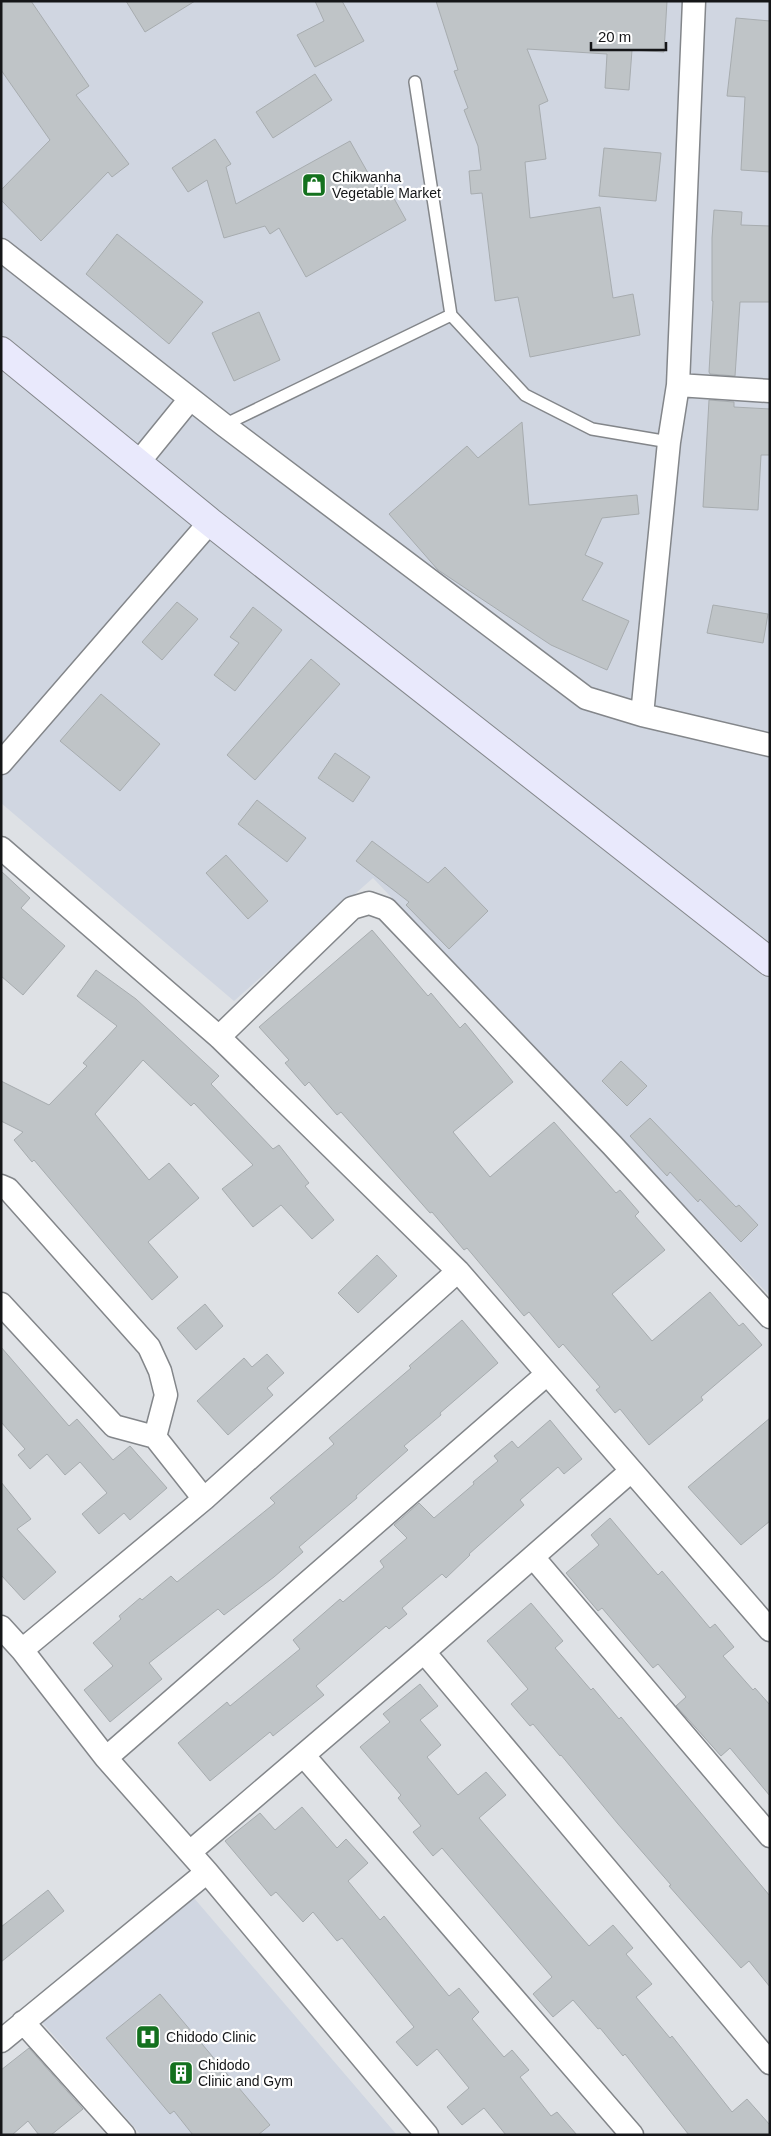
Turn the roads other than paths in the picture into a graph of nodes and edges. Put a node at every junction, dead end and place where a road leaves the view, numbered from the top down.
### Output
1 (694, 1) edge
2 (415, 82) dead end
3 (1, 250) edge
4 (451, 315) junction
5 (1, 351) edge
6 (678, 385) junction
7 (770, 391) edge
8 (190, 398) junction
9 (224, 425) junction
10 (669, 442) junction
11 (138, 463) junction
12 (210, 522) junction
13 (642, 715) junction
14 (770, 745) edge
15 (1, 763) edge
16 (1, 848) edge
17 (770, 962) edge
18 (219, 1037) junction
19 (1, 1186) edge
20 (458, 1271) junction
21 (1, 1304) edge
22 (770, 1317) edge
23 (547, 1374) junction
24 (155, 1437) junction
25 (631, 1471) junction
26 (204, 1499) junction
27 (533, 1557) junction
28 (1, 1627) edge
29 (770, 1630) edge
30 (22, 1650) junction
31 (424, 1652) junction
32 (304, 1756) junction
33 (106, 1758) junction
34 (770, 1836) edge
35 (190, 1852) junction
36 (207, 1872) junction
37 (23, 2022) junction
38 (1, 2041) edge
39 (770, 2063) edge
40 (124, 2135) edge
41 (427, 2135) edge
42 (632, 2135) edge

1 - 6 street
2 - 4 lane
3 - 8 street
4 - 9 lane
4 - 10 lane
5 - 11 street
6 - 7 street
6 - 10 street
8 - 9 street
8 - 11 street
9 - 13 street
10 - 13 street
11 - 12 street
12 - 15 street
12 - 17 street
13 - 14 street
16 - 18 street
18 - 20 street
18 - 22 street
19 - 24 street
20 - 23 street
20 - 26 street
21 - 24 street
23 - 25 street
23 - 33 street
24 - 26 street
25 - 27 street
25 - 29 street
26 - 30 street
27 - 31 street
27 - 34 street
28 - 30 street
30 - 33 street
31 - 32 street
31 - 39 street
32 - 35 street
32 - 42 street
33 - 35 street
35 - 36 street
36 - 37 street
36 - 41 street
37 - 38 street
37 - 40 street

